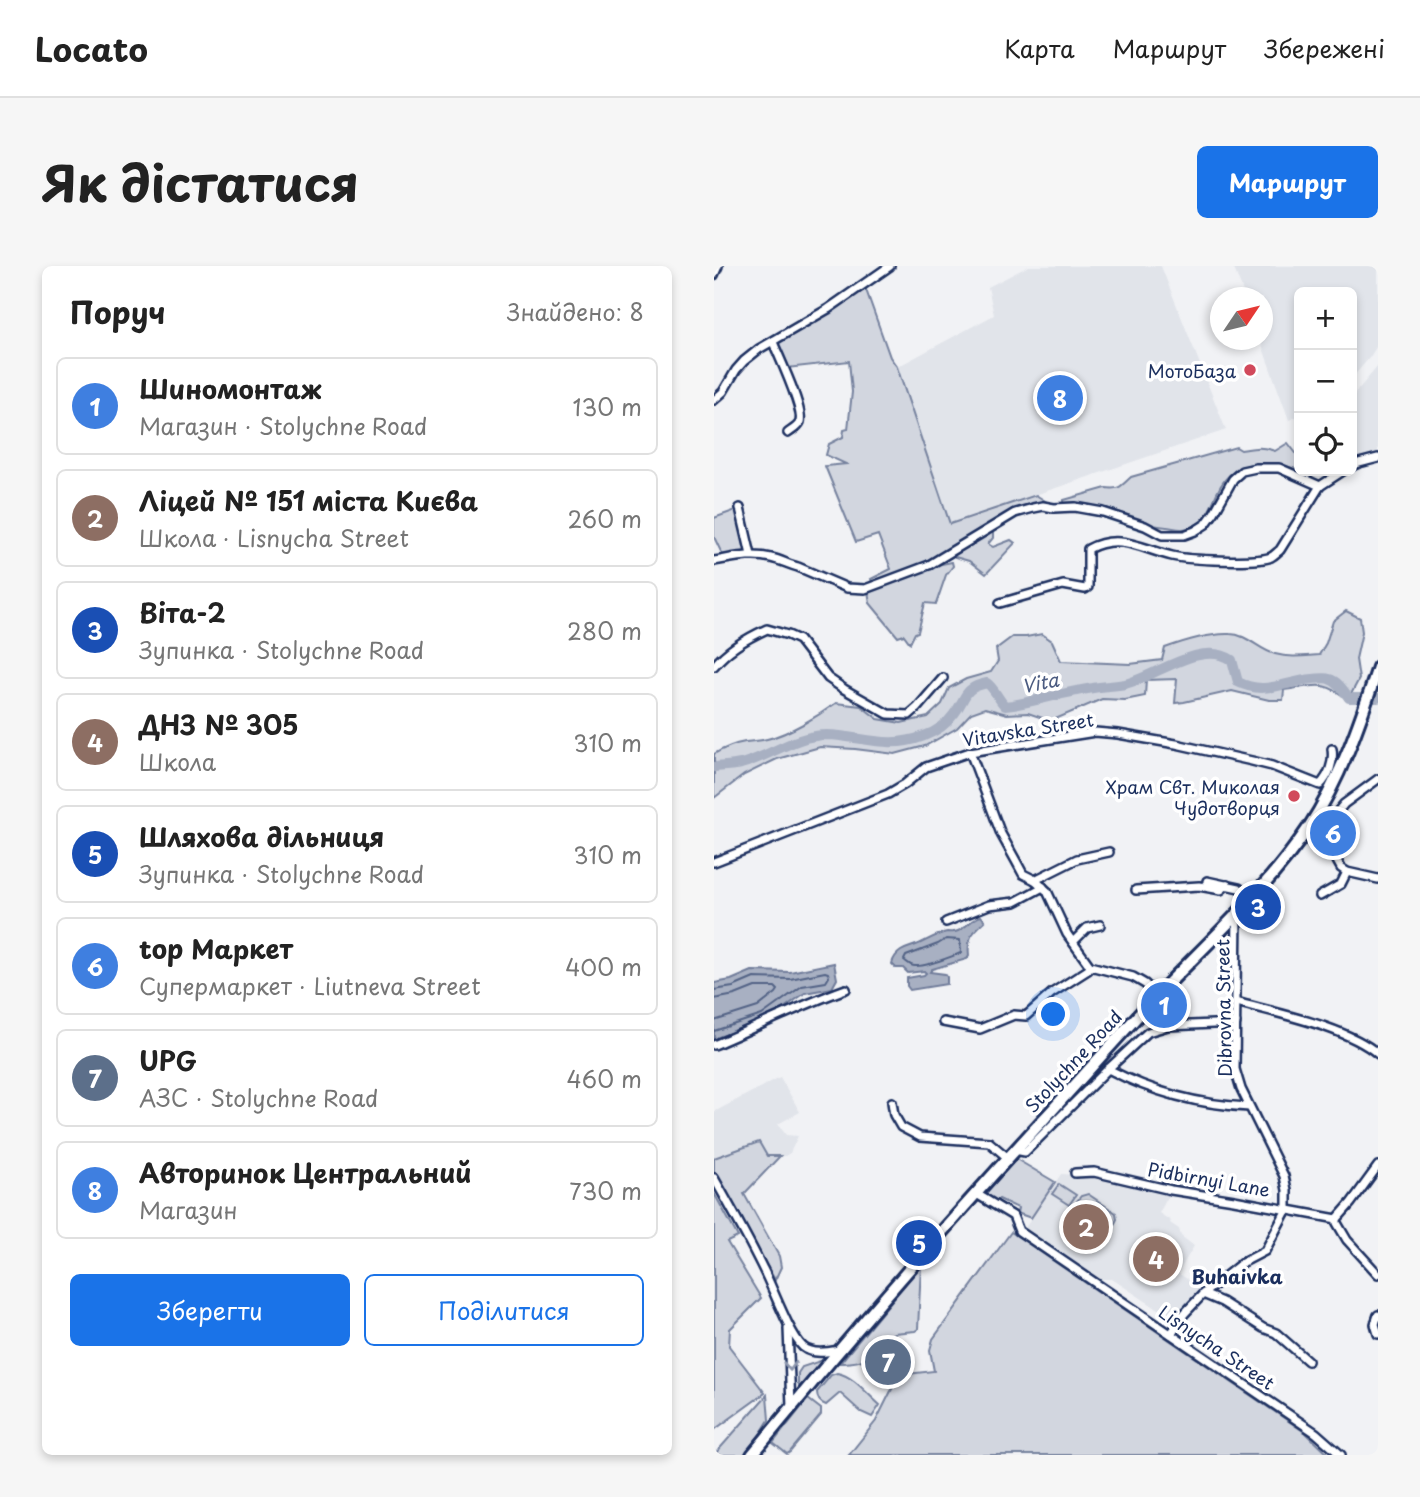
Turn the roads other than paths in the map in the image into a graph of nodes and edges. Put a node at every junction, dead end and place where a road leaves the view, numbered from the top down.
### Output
1 (718, 266) edge
2 (890, 266) edge
3 (714, 275) edge
4 (773, 342) junction
5 (714, 400) edge
6 (788, 433) dead end
7 (1378, 458) edge
8 (1357, 464) edge
9 (1335, 476) edge
10 (1320, 486) junction
11 (740, 508) dead end
12 (751, 555) junction
13 (714, 561) edge
14 (1000, 603) dead end
15 (714, 666) edge
16 (1376, 673) edge
17 (943, 677) dead end
18 (1332, 750) dead end
19 (970, 752) junction
20 (1378, 779) edge
21 (1369, 785) junction
22 (1378, 792) edge
23 (1309, 826) junction
24 (1321, 832) junction
25 (1109, 852) dead end
26 (714, 862) edge
27 (1347, 872) junction
28 (1378, 879) edge
29 (1035, 880) junction
30 (1207, 881) dead end
31 (1227, 885) junction
32 (1043, 887) junction
33 (1136, 890) dead end
34 (1320, 896) dead end
35 (1251, 899) junction
36 (1237, 914) junction
37 (946, 922) dead end
38 (1100, 925) dead end
39 (1073, 942) junction
40 (1090, 966) junction
41 (846, 989) dead end
42 (1157, 996) junction
43 (1236, 1002) junction
44 (943, 1023) dead end
45 (1236, 1023) junction
46 (714, 1045) edge
47 (1378, 1054) edge
48 (1108, 1069) junction
49 (892, 1102) dead end
50 (1249, 1107) junction
51 (1012, 1154) junction
52 (1378, 1166) edge
53 (1075, 1173) dead end
54 (714, 1178) edge
55 (975, 1193) junction
56 (1287, 1209) junction
57 (1337, 1219) junction
58 (1378, 1274) edge
59 (1203, 1294) junction
60 (1378, 1315) edge
61 (788, 1324) junction
62 (1171, 1334) junction
63 (1378, 1334) edge
64 (840, 1350) junction
65 (1308, 1361) dead end
66 (791, 1408) junction
67 (752, 1455) edge
68 (1341, 1455) edge

1 - 3 street
2 - 4 street
4 - 5 street
4 - 6 street
7 - 8 street
9 - 10 street
10 - 12 street
10 - 14 street
11 - 12 street
12 - 13 street
15 - 17 street
16 - 23 main road, Stolychne Road
18 - 19 street, Vitavska Street
19 - 26 street, Vitavska Street
19 - 29 street
20 - 21 street
21 - 22 street
21 - 24 street
23 - 24 street
23 - 35 main road, Stolychne Road
24 - 27 street
25 - 29 street
27 - 28 street
27 - 34 street
29 - 32 street
30 - 31 street
31 - 33 street
31 - 35 street
32 - 37 street
32 - 39 street
35 - 36 main road, Stolychne Road
36 - 42 main road, Stolychne Road
36 - 43 street, Dibrovna Street
38 - 39 street
39 - 40 street
40 - 42 street
40 - 44 street
41 - 46 street
42 - 51 main road, Stolychne Road
43 - 45 street, Dibrovna Street
43 - 47 street
45 - 48 street
45 - 50 street, Dibrovna Street
48 - 50 street
48 - 51 street
49 - 51 street
50 - 56 street, Dibrovna Street
51 - 55 main road, Stolychne Road
52 - 57 street
53 - 56 street, Pidbirnyi Lane
54 - 61 street
55 - 62 street, Lisnycha Street
55 - 64 main road, Stolychne Road
56 - 57 street, Pidbirnyi Lane
56 - 59 street
57 - 58 street
59 - 62 street
59 - 65 street
60 - 63 street
61 - 64 street
61 -> 66 street
62 - 68 street, Lisnycha Street
64 - 66 main road, Stolychne Road
66 - 67 main road, Stolychne Road

